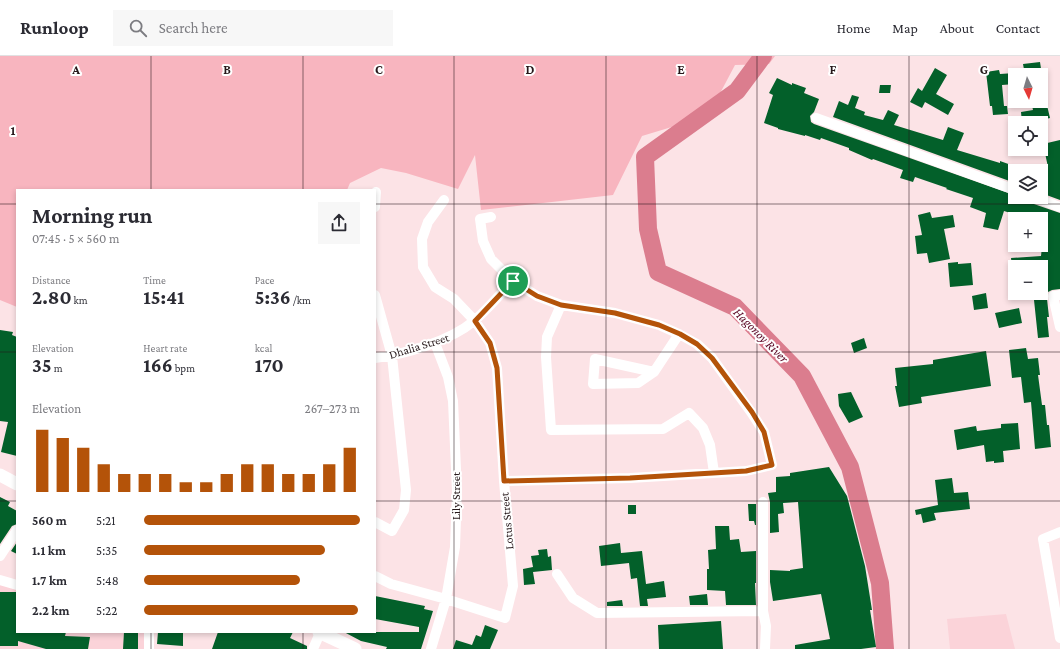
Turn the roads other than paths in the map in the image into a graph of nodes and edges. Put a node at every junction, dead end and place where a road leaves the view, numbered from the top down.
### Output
1 (816, 118) dead end
2 (1008, 187) edge
3 (444, 200) dead end
4 (1048, 203) edge
5 (1060, 207) edge
6 (491, 217) dead end
7 (513, 281) junction
8 (1060, 295) edge
9 (376, 299) edge
10 (561, 305) junction
11 (475, 321) junction
12 (1060, 327) edge
13 (680, 334) junction
14 (435, 343) junction
15 (392, 356) junction
16 (376, 358) edge
17 (654, 372) junction
18 (714, 473) junction
19 (0, 475) edge
20 (504, 481) junction
21 (16, 483) edge
22 (763, 502) dead end
23 (376, 523) edge
24 (16, 532) edge
25 (1060, 532) edge
26 (0, 556) edge
27 (557, 574) dead end
28 (376, 576) edge
29 (0, 580) edge
30 (1056, 584) edge
31 (16, 585) edge
32 (446, 599) junction
33 (763, 611) junction
34 (1059, 627) edge
35 (149, 633) edge
36 (320, 633) edge
37 (322, 633) edge
38 (1060, 638) edge
39 (149, 649) edge
40 (313, 649) edge
41 (355, 649) edge
42 (431, 649) edge
43 (765, 649) edge

1 - 2 street
3 - 11 street, Lotus Street
4 - 5 street
6 - 7 street
7 - 10 street
7 - 11 street, Dhalia Street
8 - 12 street
9 - 15 street
10 - 13 street
10 - 18 street
11 - 14 street, Dhalia Street
11 - 20 street, Lotus Street
13 - 17 street
13 - 18 street
14 - 15 street, Dhalia Street
14 - 32 street, Lily Street
15 - 16 street, Dhalia Street
15 - 23 street
17 - 17 street
18 - 20 street
19 - 21 main road
20 - 32 street, Lotus Street
22 - 33 street
24 - 26 street
25 - 30 street
27 - 33 street
28 - 32 street, Lotus Street
29 - 31 street
30 - 34 street
32 - 42 street, Lily Street
33 - 43 street
34 - 38 street
35 - 39 street
36 - 40 street
37 - 41 main road

